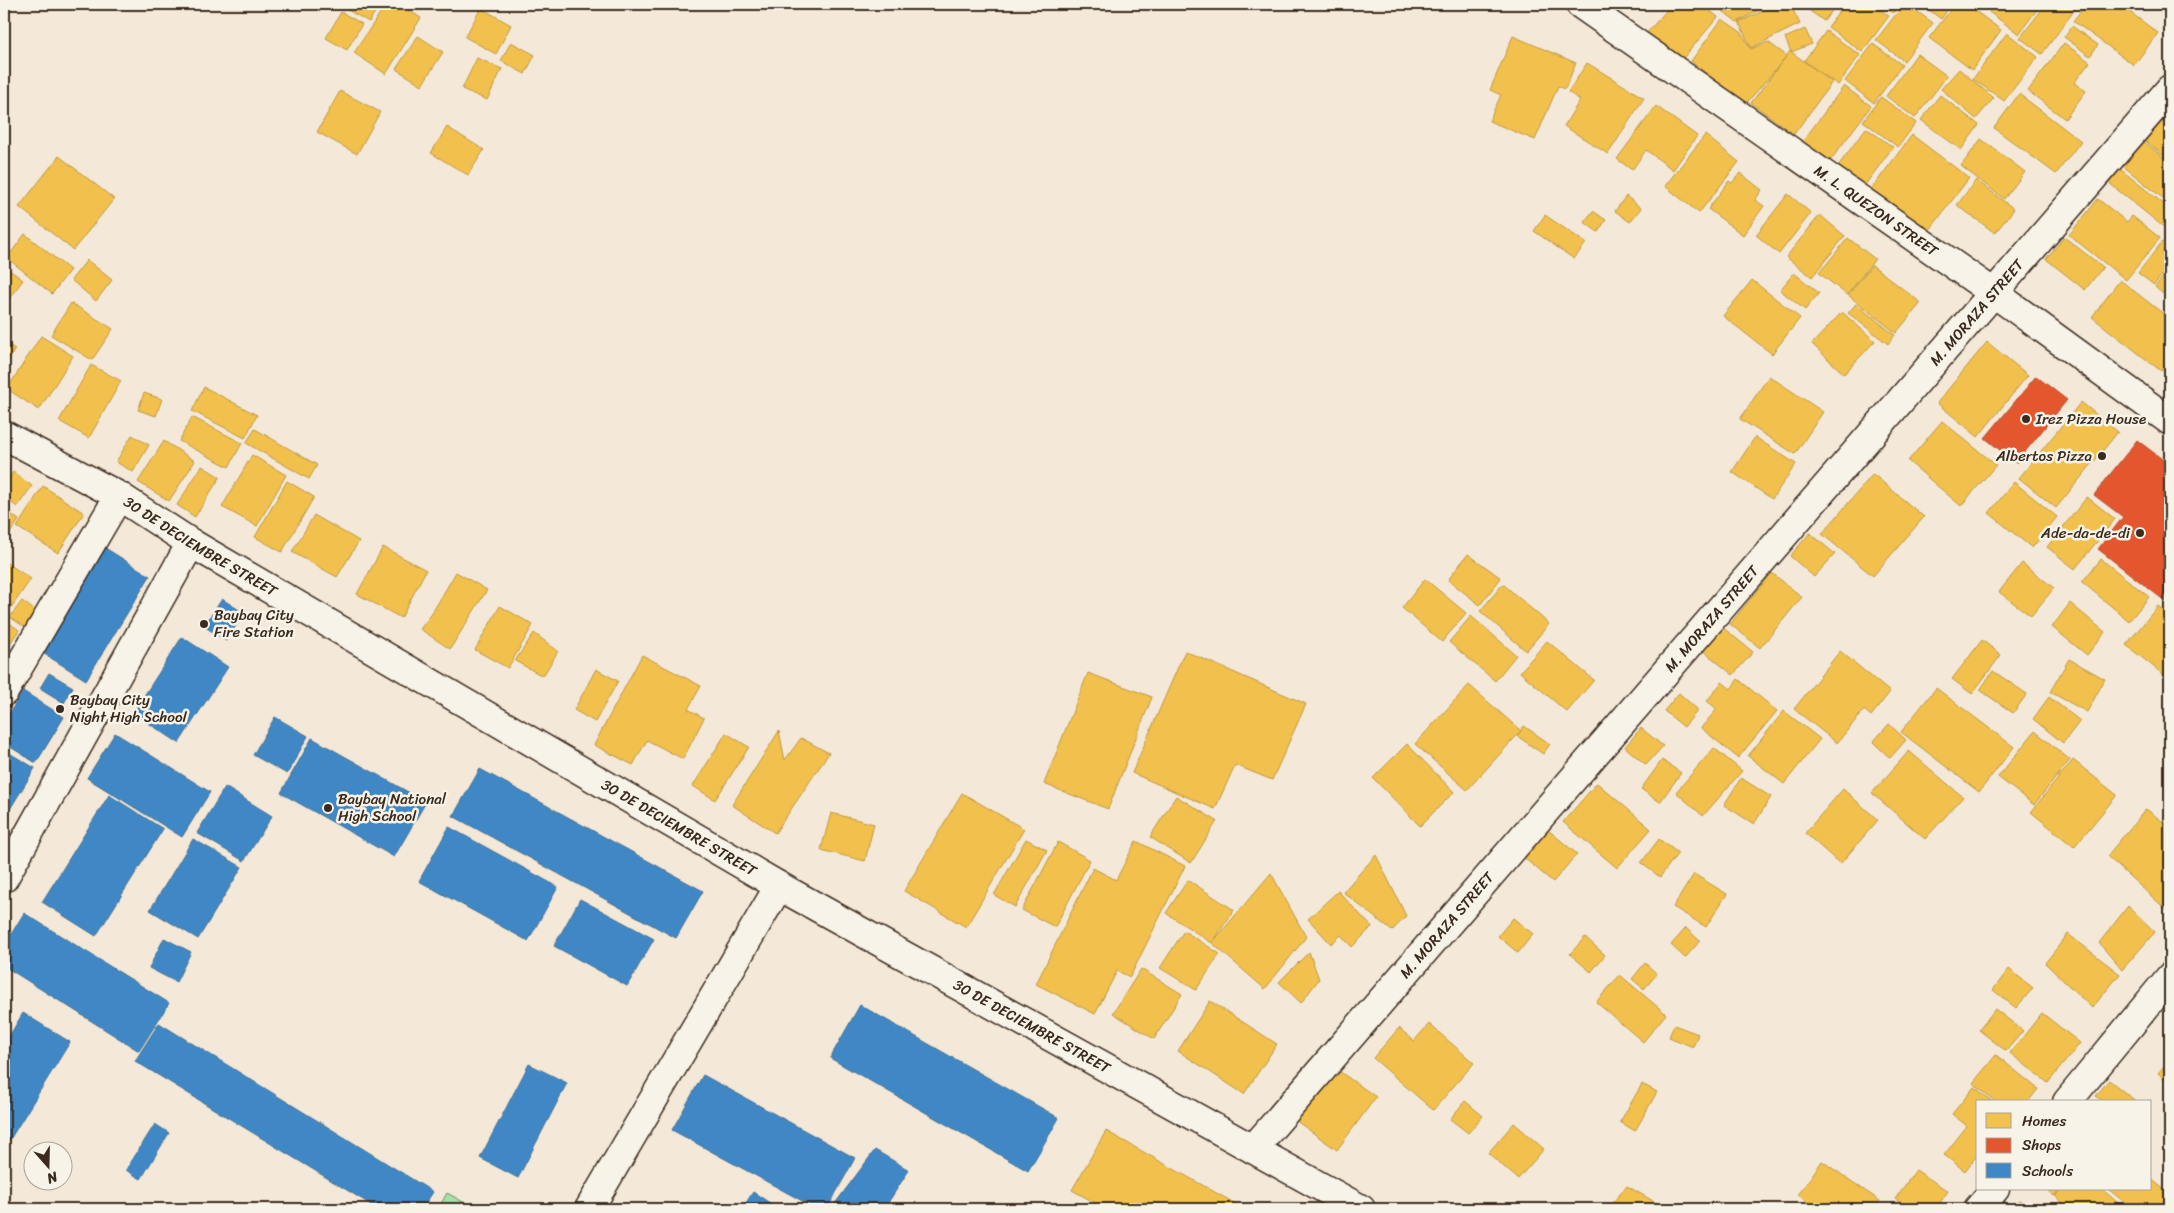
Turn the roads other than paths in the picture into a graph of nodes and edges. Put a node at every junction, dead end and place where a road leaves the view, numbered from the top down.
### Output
1 (1580, 4) edge
2 (2170, 89) edge
3 (1994, 294) junction
4 (2170, 421) edge
5 (4, 435) edge
6 (119, 496) junction
7 (191, 543) junction
8 (4, 692) edge
9 (4, 878) edge
10 (779, 886) junction
11 (2170, 977) edge
12 (2069, 1100) edge
13 (1253, 1149) junction
14 (1994, 1190) edge
15 (589, 1209) edge
16 (1361, 1209) edge
17 (1978, 1209) edge

1 - 3 street, M. L. QUEZON STREET
2 - 3 street, M. MORAZA STREET
3 - 4 street, M. L. QUEZON STREET
3 - 13 street, M. MORAZA STREET
5 - 6 street, 30 DE DECIEMBRE STREET
6 - 7 street, 30 DE DECIEMBRE STREET
6 - 8 street
7 - 9 street
7 - 10 street, 30 DE DECIEMBRE STREET
10 - 13 street, 30 DE DECIEMBRE STREET
10 - 15 street
11 - 12 street
13 - 16 street, 30 DE DECIEMBRE STREET
14 - 17 street

